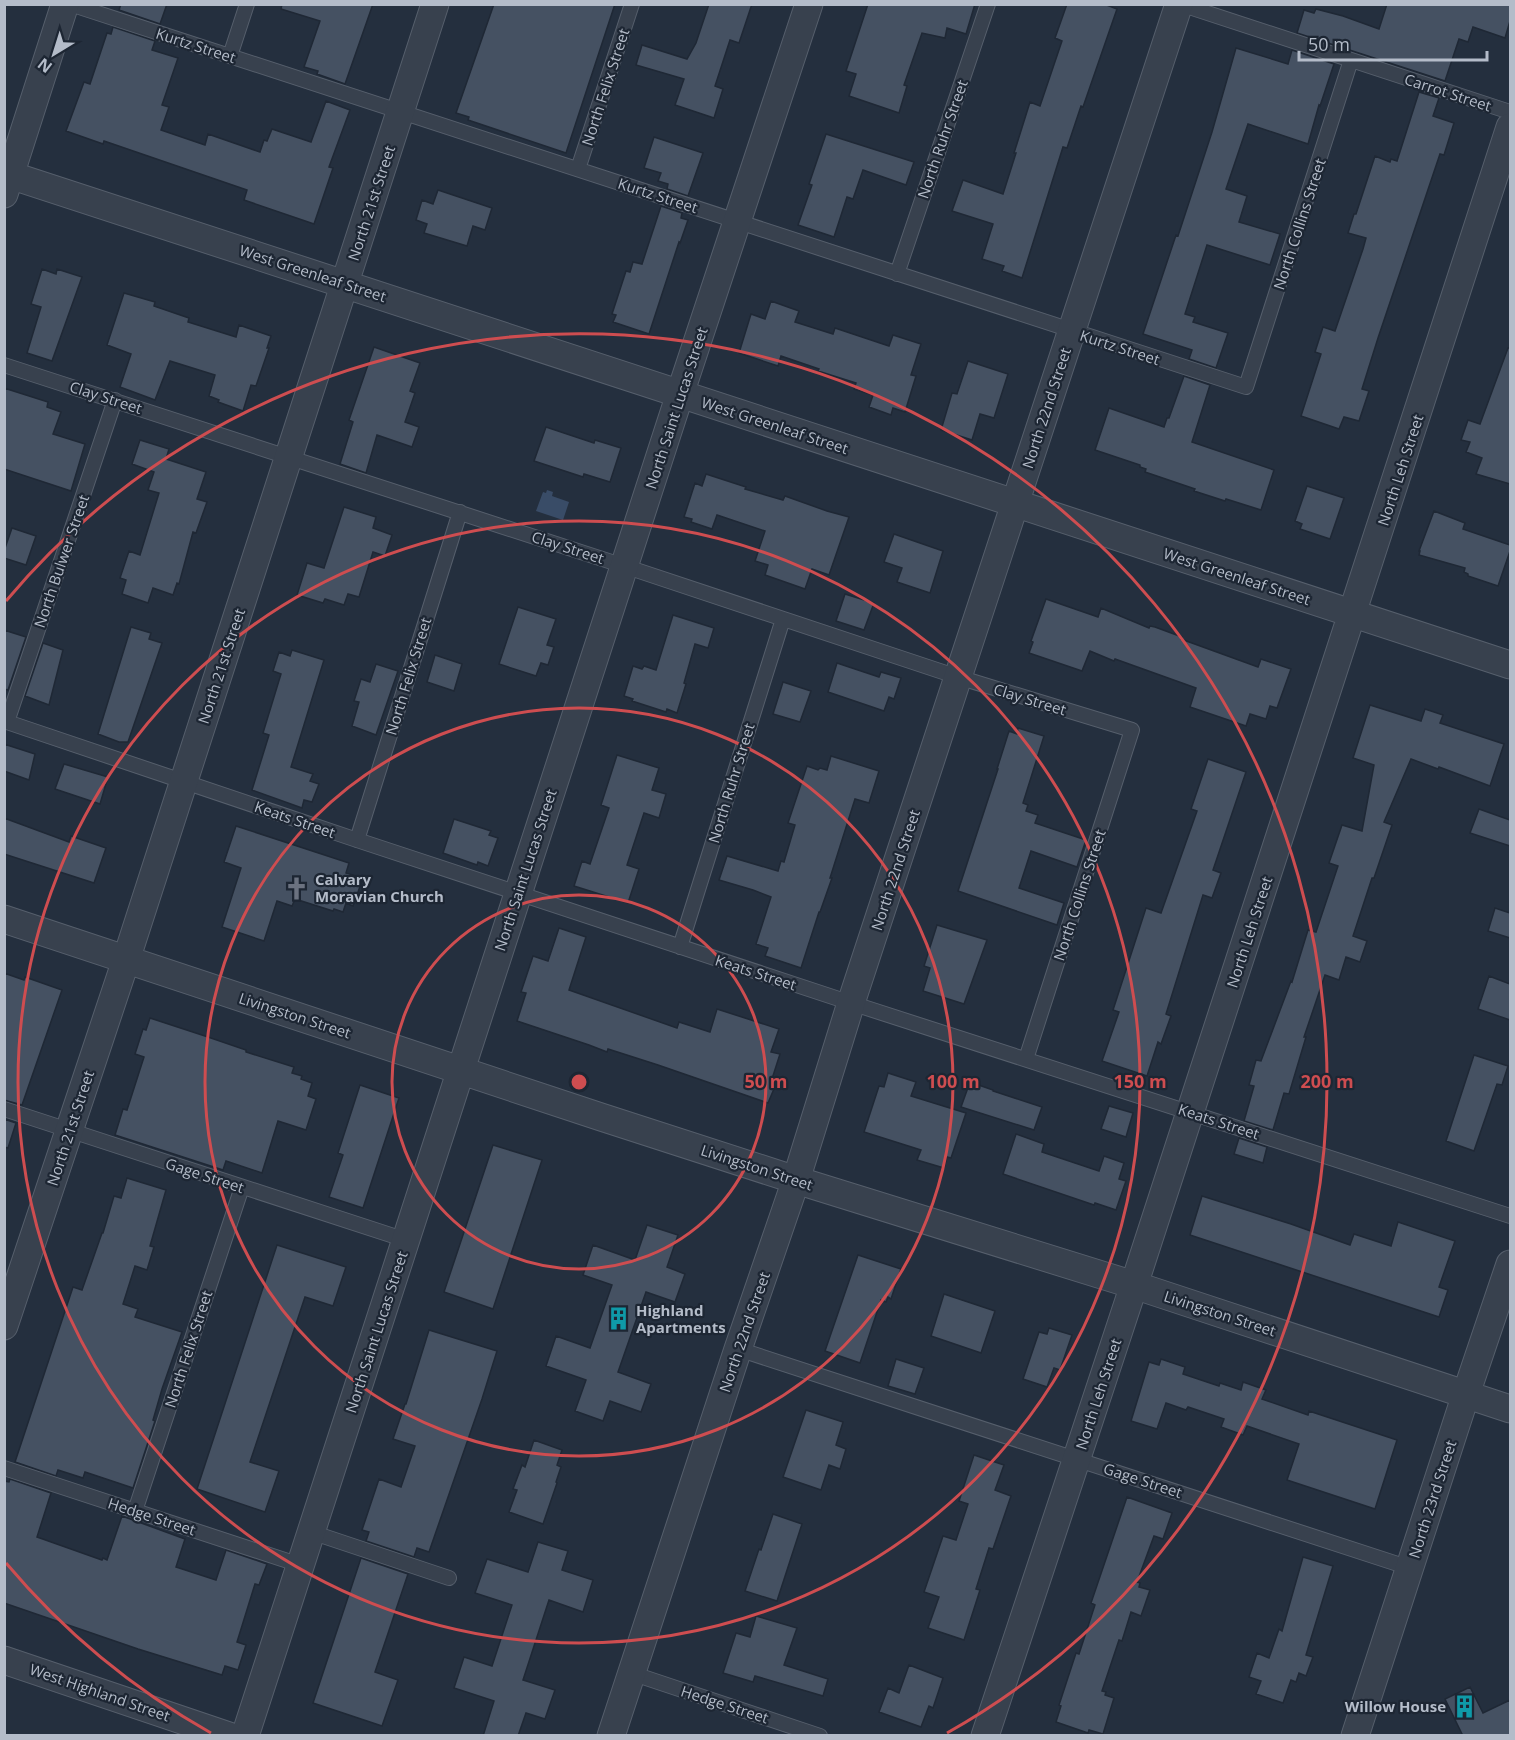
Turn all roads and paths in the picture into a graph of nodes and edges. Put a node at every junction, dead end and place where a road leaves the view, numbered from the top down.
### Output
1 (68, 4) edge
2 (247, 4) edge
3 (435, 4) edge
4 (632, 4) edge
5 (808, 4) edge
6 (988, 4) edge
7 (1179, 4) edge
8 (231, 56) junction
9 (1351, 60) junction
10 (401, 111) junction
11 (1510, 112) edge
12 (1510, 128) edge
13 (578, 169) junction
14 (7, 181) edge
15 (738, 222) junction
16 (897, 274) junction
17 (345, 284) junction
18 (1072, 332) junction
19 (4, 365) edge
20 (1246, 387) joint
21 (680, 394) junction
22 (115, 400) junction
23 (289, 456) junction
24 (1015, 504) junction
25 (460, 512) junction
26 (624, 566) junction
27 (1353, 613) junction
28 (783, 619) junction
29 (1510, 665) edge
30 (958, 677) junction
31 (6, 722) edge
32 (1132, 730) joint
33 (184, 781) junction
34 (357, 840) junction
35 (518, 893) junction
36 (4, 919) edge
37 (680, 947) junction
38 (126, 960) junction
39 (851, 1003) junction
40 (1026, 1059) junction
41 (460, 1070) junction
42 (4, 1109) edge
43 (1191, 1112) junction
44 (69, 1131) junction
45 (796, 1180) junction
46 (242, 1187) junction
47 (1510, 1216) edge
48 (406, 1240) junction
49 (1510, 1264) edge
50 (1134, 1285) junction
51 (4, 1326) edge
52 (738, 1349) junction
53 (1466, 1394) junction
54 (1510, 1409) edge
55 (1077, 1459) junction
56 (4, 1468) edge
57 (135, 1511) junction
58 (311, 1532) junction
59 (300, 1564) junction
60 (1410, 1568) junction
61 (449, 1578) dead end
62 (4, 1660) edge
63 (631, 1673) junction
64 (229, 1736) edge
65 (244, 1736) edge
66 (611, 1736) edge
67 (820, 1736) edge
68 (985, 1736) edge
69 (1356, 1736) edge

1 - 8 lane, Kurtz Street
1 - 14 street
2 - 8 lane
3 - 10 street, North 21st Street
4 - 13 lane, North Felix Street
5 - 15 street, North Saint Lucas Street
6 - 16 lane, North Ruhr Street
7 - 9 lane, Carrot Street
7 - 18 street, North 22nd Street
8 - 10 lane, Kurtz Street
9 - 11 lane, Carrot Street
9 - 20 lane, North Collins Street
10 - 13 lane, Kurtz Street
10 - 17 street, North 21st Street
12 - 27 street, North Leh Street
13 - 15 lane, Kurtz Street
14 - 17 street, West Greenleaf Street
15 - 16 lane, Kurtz Street
15 - 21 street, North Saint Lucas Street
16 - 18 lane, Kurtz Street
17 - 21 street, West Greenleaf Street
17 - 23 street, North 21st Street
18 - 20 lane, Kurtz Street
18 - 24 street, North 22nd Street
19 - 22 lane, Clay Street
21 - 24 street, West Greenleaf Street
21 - 26 street, North Saint Lucas Street
22 - 23 lane, Clay Street
22 - 31 lane, North Bulwer Street
23 - 25 lane, Clay Street
23 - 33 street, North 21st Street
24 - 27 street, West Greenleaf Street
24 - 30 street, North 22nd Street
25 - 26 lane, Clay Street
25 - 34 lane, North Felix Street
26 - 28 lane, Clay Street
26 - 35 street, North Saint Lucas Street
27 - 29 street, West Greenleaf Street
27 - 43 street, North Leh Street
28 - 30 lane, Clay Street
28 - 37 lane, North Ruhr Street
30 - 32 lane, Clay Street
30 - 39 street, North 22nd Street
31 - 33 lane, Keats Street
32 - 40 lane, North Collins Street
33 - 34 lane, Keats Street
33 - 38 street, North 21st Street
34 - 35 lane, Keats Street
35 - 37 lane, Keats Street
35 - 41 street, North Saint Lucas Street
36 - 38 street, Livingston Street
37 - 39 lane, Keats Street
38 - 41 street, Livingston Street
38 - 44 street, North 21st Street
39 - 40 lane, Keats Street
39 - 45 street, North 22nd Street
40 - 43 lane, Keats Street
41 - 45 street, Livingston Street
41 - 48 street, North Saint Lucas Street
42 - 44 lane, Gage Street
43 - 47 lane, Keats Street
43 - 50 street, North Leh Street
44 - 46 lane, Gage Street
44 - 51 street, North 21st Street
45 - 50 street, Livingston Street
45 - 52 street, North 22nd Street
46 - 48 lane, Gage Street
46 - 57 lane, North Felix Street
48 - 58 street, North Saint Lucas Street
49 - 53 street, North 23rd Street
50 - 53 street, Livingston Street
50 - 55 street, North Leh Street
52 - 55 lane, Gage Street
52 - 63 street, North 22nd Street
53 - 54 street, Livingston Street
53 - 60 street, North 23rd Street
55 - 60 lane, Gage Street
55 - 68 street, North Leh Street
56 - 57 lane, Hedge Street
57 - 59 lane, Hedge Street
58 - 59 street, North Saint Lucas Street
58 - 61 lane
59 - 65 street, North Saint Lucas Street
60 - 69 street, North 23rd Street
62 - 64 street, West Highland Street
63 - 66 street, North 22nd Street
63 - 67 lane, Hedge Street

